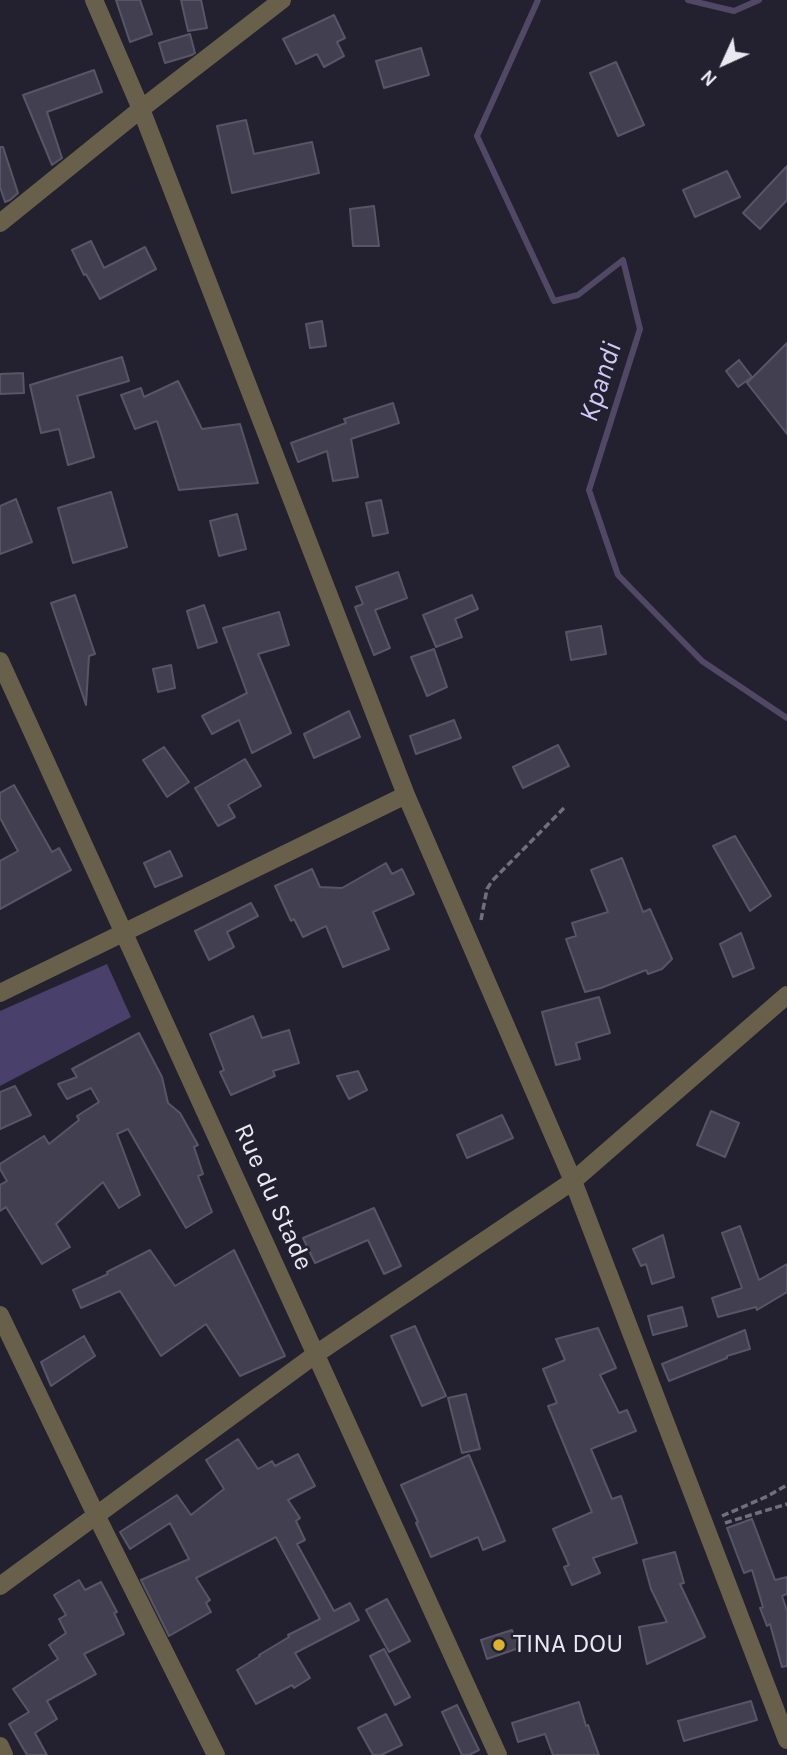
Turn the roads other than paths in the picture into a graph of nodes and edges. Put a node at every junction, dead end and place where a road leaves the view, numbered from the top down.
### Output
1 (94, 0) edge
2 (282, 0) edge
3 (141, 109) junction
4 (0, 223) edge
5 (0, 661) edge
6 (406, 795) junction
7 (124, 932) junction
8 (0, 993) edge
9 (787, 995) edge
10 (573, 1181) junction
11 (0, 1315) edge
12 (316, 1354) junction
13 (96, 1515) junction
14 (0, 1586) edge
15 (787, 1740) edge
16 (0, 1746) edge
17 (4, 1755) edge
18 (216, 1755) edge
19 (498, 1755) edge

1 - 3 street
2 - 3 street
3 - 4 street
3 - 6 street
5 - 7 street, Rue du Stade
6 - 7 street
6 - 10 street
7 - 8 street
7 - 12 street, Rue du Stade
9 - 10 street
10 - 12 street
10 - 15 street
11 - 13 street
12 - 13 street
12 - 19 street, Rue du Stade
13 - 14 street
13 - 18 street
16 - 17 street

